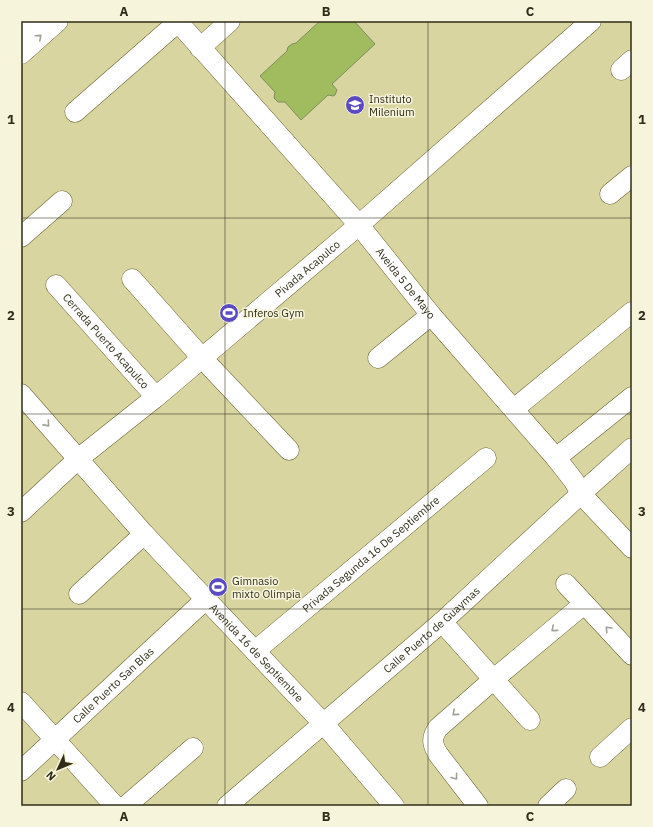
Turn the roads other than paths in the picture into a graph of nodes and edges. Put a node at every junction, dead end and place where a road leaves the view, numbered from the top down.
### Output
1 (35, 21) edge
2 (58, 21) edge
3 (230, 21) edge
4 (591, 21) edge
5 (177, 22) edge
6 (21, 34) edge
7 (200, 48) junction
8 (21, 54) edge
9 (75, 112) dead end
10 (632, 176) edge
11 (610, 194) dead end
12 (62, 201) dead end
13 (359, 225) junction
14 (21, 237) edge
15 (132, 279) dead end
16 (56, 285) dead end
17 (632, 312) edge
18 (431, 315) junction
19 (202, 358) junction
20 (378, 358) dead end
21 (21, 394) edge
22 (156, 397) junction
23 (632, 397) edge
24 (514, 409) junction
25 (632, 448) edge
26 (289, 450) dead end
27 (486, 458) dead end
28 (556, 458) junction
29 (78, 459) junction
30 (581, 494) junction
31 (21, 512) edge
32 (144, 534) junction
33 (632, 548) edge
34 (566, 584) dead end
35 (79, 594) dead end
36 (206, 599) junction
37 (584, 604) junction
38 (442, 622) junction
39 (255, 651) junction
40 (632, 655) edge
41 (494, 679) junction
42 (21, 702) edge
43 (530, 720) dead end
44 (324, 724) junction
45 (632, 728) edge
46 (55, 740) junction
47 (193, 748) dead end
48 (600, 757) dead end
49 (21, 771) edge
50 (566, 789) dead end
51 (115, 806) edge
52 (126, 806) edge
53 (227, 806) edge
54 (394, 806) edge
55 (478, 806) edge
56 (548, 806) edge

1 - 6 street
8 -> 2 street
3 - 7 street
4 - 13 street, Pivada Acapulco
5 - 7 street, Aveida 5 De Mayo
5 - 9 street
7 - 13 street, Aveida 5 De Mayo
10 - 11 street
12 - 14 street
13 - 18 street, Aveida 5 De Mayo
13 - 19 street, Pivada Acapulco
15 - 19 street
16 - 22 street, Cerrada Puerto Acapulco
17 - 24 street
18 - 20 street
18 - 24 street, Aveida 5 De Mayo
19 - 22 street, Pivada Acapulco
19 - 26 street
21 -> 29 street, Avenida 16 de Septiembre
22 - 29 street, Pivada Acapulco
23 - 28 street
24 - 28 street, Aveida 5 De Mayo
25 - 30 street, Calle Puerto de Guaymas
27 - 39 street, Privada Segunda 16 De Septiembre
28 - 30 street, Aveida 5 De Mayo
29 - 31 street, Pivada Acapulco
29 - 32 street, Avenida 16 de Septiembre
30 - 33 street, Aveida 5 De Mayo
30 - 38 street, Calle Puerto de Guaymas
32 - 35 street
32 - 36 street, Avenida 16 de Septiembre
34 - 37 street
36 - 39 street, Avenida 16 de Septiembre
36 - 46 street, Calle Puerto San Blas
40 -> 37 street
37 -> 41 street
38 - 41 street
38 - 44 street, Calle Puerto de Guaymas
39 - 44 street, Avenida 16 de Septiembre
41 - 43 street
41 -> 55 street
42 - 46 street
44 - 53 street, Calle Puerto de Guaymas
44 - 54 street, Avenida 16 de Septiembre
45 - 48 street
46 - 49 street, Calle Puerto San Blas
46 - 51 street
47 - 52 street
50 - 56 street

